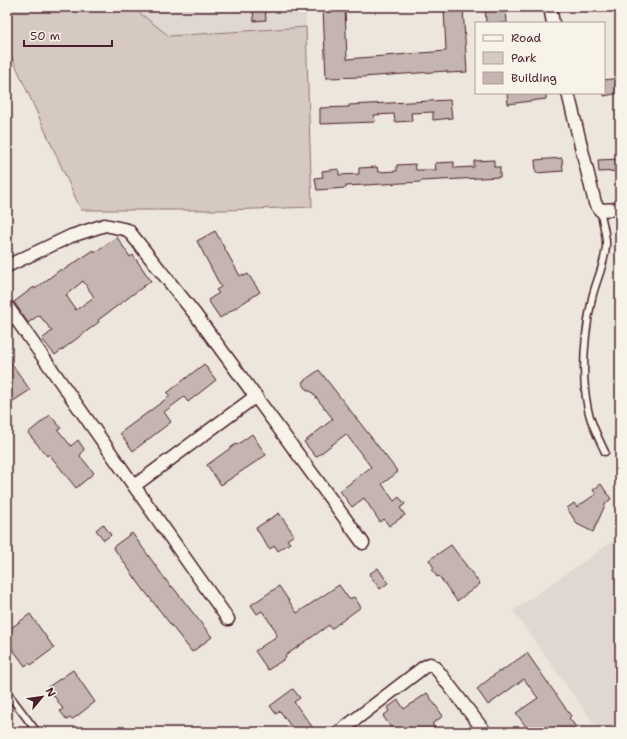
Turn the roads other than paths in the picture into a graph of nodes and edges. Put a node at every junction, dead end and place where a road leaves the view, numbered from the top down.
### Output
1 (550, 7) edge
2 (553, 22) edge
3 (568, 94) edge
4 (620, 209) edge
5 (600, 210) junction
6 (7, 266) edge
7 (7, 306) edge
8 (256, 396) junction
9 (605, 452) dead end
10 (134, 486) junction
11 (363, 543) dead end
12 (228, 619) dead end
13 (7, 692) edge
14 (37, 732) edge
15 (339, 732) edge
16 (485, 732) edge

1 - 2 street
3 - 5 street
4 - 5 street
5 - 9 lane
6 - 8 street
7 - 10 street
8 - 10 street
8 - 11 street
10 - 12 street
13 - 14 lane
15 - 16 street

